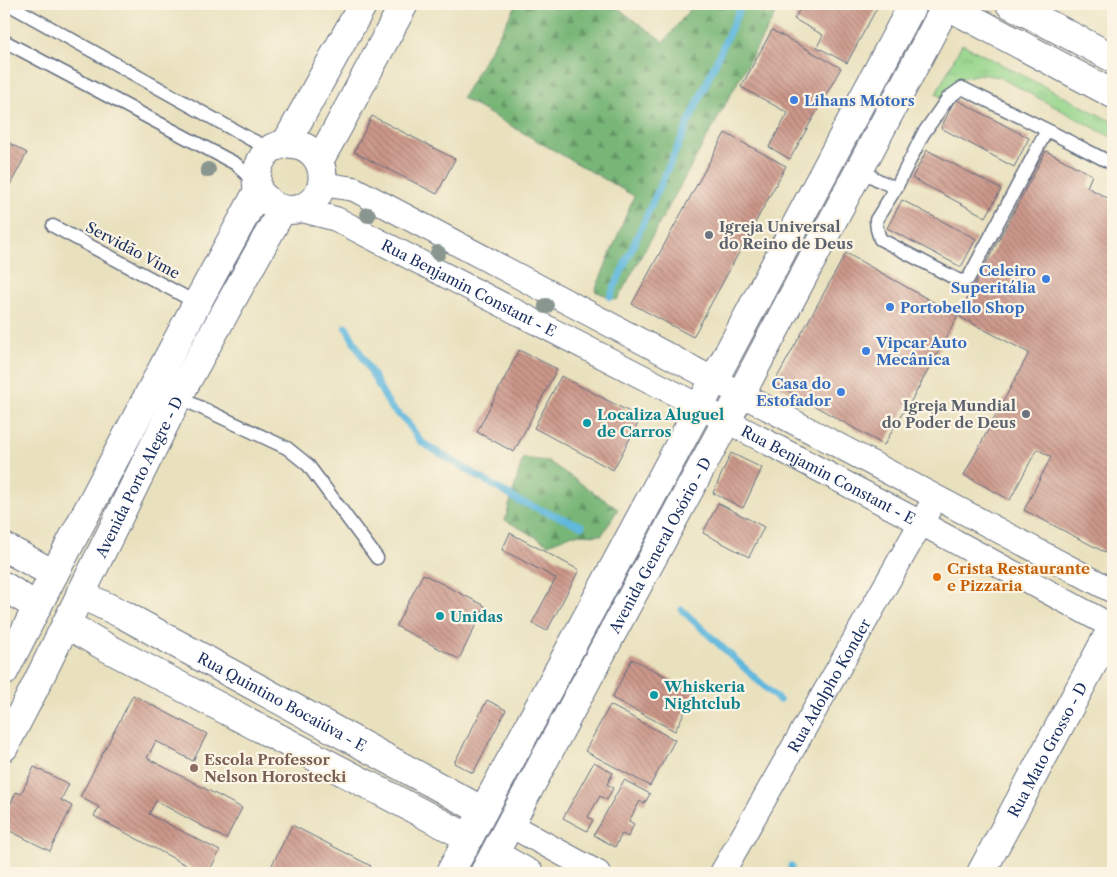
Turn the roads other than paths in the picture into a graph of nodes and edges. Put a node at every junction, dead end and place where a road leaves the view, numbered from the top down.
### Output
1 (8, 4) edge
2 (363, 4) edge
3 (404, 4) edge
4 (913, 4) edge
5 (945, 4) edge
6 (1010, 4) edge
7 (4, 41) edge
8 (1113, 58) edge
9 (1113, 94) edge
10 (1047, 130) junction
11 (279, 146) junction
12 (1113, 164) edge
13 (858, 169) junction
14 (321, 172) junction
15 (896, 188) junction
16 (258, 189) junction
17 (290, 210) junction
18 (53, 226) dead end
19 (197, 304) junction
20 (714, 380) junction
21 (741, 394) junction
22 (178, 397) junction
23 (700, 407) junction
24 (726, 421) junction
25 (936, 497) junction
26 (921, 523) junction
27 (4, 547) edge
28 (377, 558) dead end
29 (54, 574) junction
30 (4, 586) edge
31 (1113, 591) edge
32 (80, 594) junction
33 (37, 607) junction
34 (66, 624) junction
35 (1113, 627) edge
36 (4, 672) edge
37 (333, 730) junction
38 (4, 747) edge
39 (318, 759) junction
40 (483, 811) junction
41 (510, 825) junction
42 (469, 838) junction
43 (489, 863) edge
44 (450, 873) edge
45 (532, 873) edge
46 (598, 873) edge
47 (722, 873) edge
48 (981, 873) edge

1 - 11 lane
2 - 11 street
3 - 14 street
4 - 20 street, Avenida General Osório - D
5 - 9 street
5 - 13 street, Avenida General Osório - D
6 - 8 street
7 - 16 lane
10 - 12 lane
10 - 15 lane
10 - 15 lane
11 - 14 street
11 - 16 street
13 - 15 lane
13 - 21 street, Avenida General Osório - D
14 - 17 street
14 - 20 street, Rua Benjamin Constant - E
16 - 17 street
16 - 19 street, Avenida Porto Alegre - D
17 - 22 street, Avenida Porto Alegre - D
17 - 23 street, Rua Benjamin Constant - E
18 - 19 lane, Servidão Vime
19 - 29 street, Avenida Porto Alegre - D
20 - 21 street, Rua Benjamin Constant - E
20 - 23 street, Avenida General Osório - D
21 - 24 street, Avenida General Osório - D
21 - 25 street, Rua Benjamin Constant - E
22 - 28 lane
22 - 32 street, Avenida Porto Alegre - D
23 - 24 street, Rua Benjamin Constant - E
23 - 40 street, Avenida General Osório - D
24 - 26 street, Rua Benjamin Constant - E
24 - 41 street, Avenida General Osório - D
25 - 26 street, Rua Adolpho Konder
25 - 31 street, Rua Benjamin Constant - E
26 - 35 street, Rua Benjamin Constant - E
26 - 47 street, Rua Adolpho Konder
27 - 29 street
29 - 33 street, Avenida Porto Alegre - D
30 - 33 street
32 - 34 street, Avenida Porto Alegre - D
32 - 37 street, Rua Quintino Bocaiúva - E
33 - 36 street, Avenida Porto Alegre - D
34 - 38 street, Avenida Porto Alegre - D
34 - 39 street, Rua Quintino Bocaiúva - E
35 - 48 street, Rua Mato Grosso - D
37 - 39 street
37 - 40 street, Rua Quintino Bocaiúva - E
39 - 42 street, Rua Quintino Bocaiúva - E
40 - 42 street, Avenida General Osório - D
41 - 43 street, Avenida General Osório - D
41 - 46 street
42 - 44 street, Avenida General Osório - D
43 - 45 street

